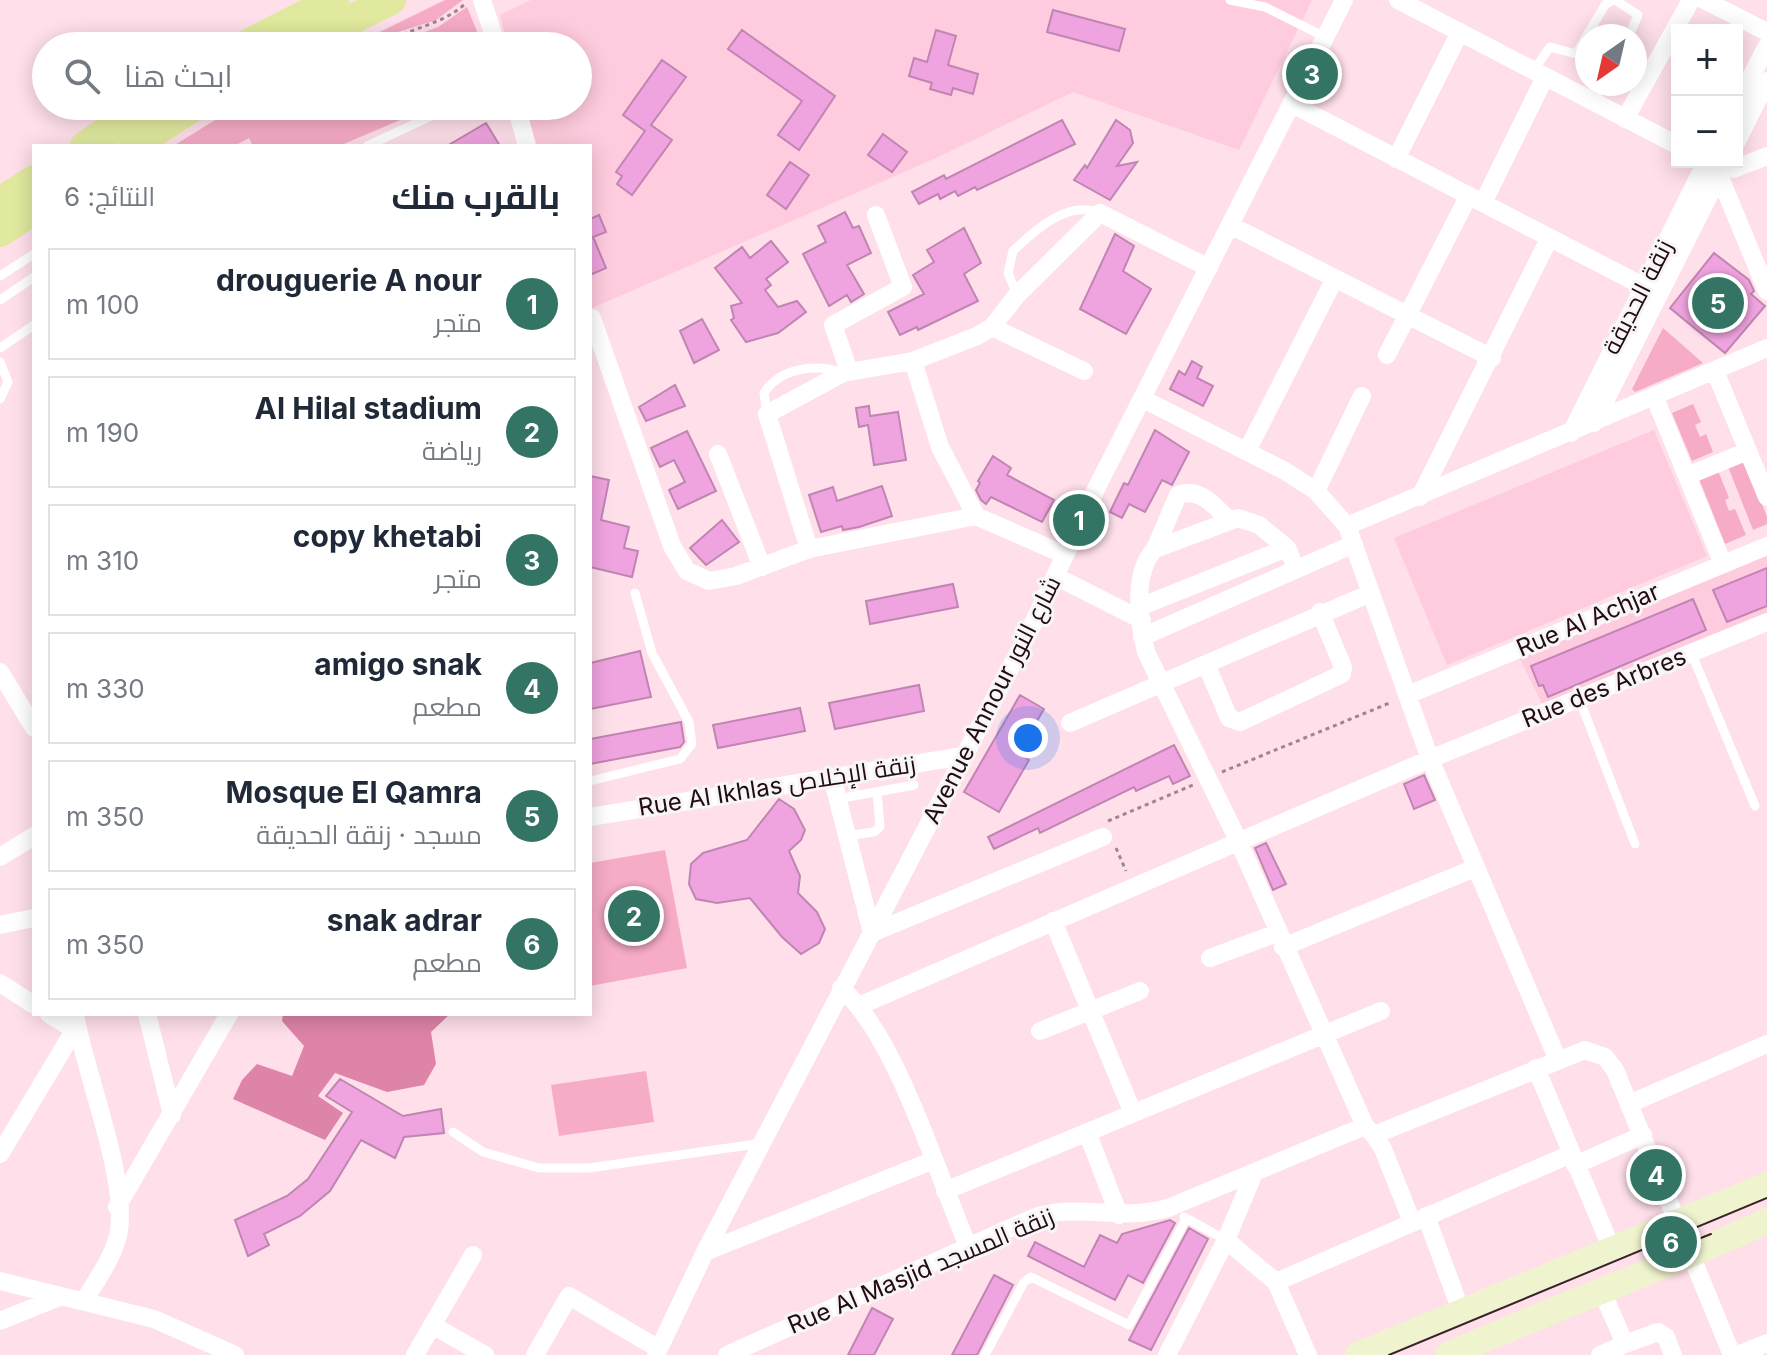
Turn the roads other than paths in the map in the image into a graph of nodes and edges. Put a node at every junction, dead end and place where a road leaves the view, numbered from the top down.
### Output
1 (334, 0) edge
2 (391, 0) edge
3 (482, 0) edge
4 (1230, 0) edge
5 (1344, 0) edge
6 (1398, 0) edge
7 (1614, 0) edge
8 (1691, 0) edge
9 (1704, 0) edge
10 (1596, 24) edge
11 (1634, 24) edge
12 (271, 32) edge
13 (326, 32) edge
14 (492, 32) edge
15 (1460, 32) junction
16 (1767, 32) edge
17 (1325, 37) junction
18 (1767, 46) edge
19 (1575, 55) edge
20 (1539, 74) junction
21 (1767, 81) edge
22 (1596, 96) edge
23 (1741, 96) edge
24 (1593, 102) junction
25 (1292, 104) junction
26 (1625, 119) junction
27 (423, 120) edge
28 (520, 120) edge
29 (150, 129) edge
30 (1743, 129) edge
31 (1671, 142) edge
32 (93, 144) edge
33 (371, 144) edge
34 (526, 144) edge
35 (1767, 156) edge
36 (1396, 159) junction
37 (1743, 165) edge
38 (1716, 168) edge
39 (1716, 168) edge
40 (1718, 168) edge
41 (32, 181) edge
42 (1476, 200) junction
43 (0, 202) edge
44 (32, 211) edge
45 (1100, 213) junction
46 (876, 215) dead end
47 (1230, 225) junction
48 (0, 232) edge
49 (1549, 239) junction
50 (32, 255) edge
51 (1209, 268) junction
52 (1764, 270) edge
53 (0, 276) edge
54 (32, 278) edge
55 (1335, 278) junction
56 (1643, 286) junction
57 (1767, 291) edge
58 (1017, 295) junction
59 (0, 300) edge
60 (1409, 316) junction
61 (592, 318) dead end
62 (32, 326) edge
63 (992, 327) junction
64 (0, 348) edge
65 (1767, 348) edge
66 (1387, 355) dead end
67 (1492, 358) junction
68 (913, 361) junction
69 (0, 362) edge
70 (1084, 371) dead end
71 (1715, 371) junction
72 (846, 372) junction
73 (1362, 396) dead end
74 (1655, 398) junction
75 (0, 399) edge
76 (1143, 399) junction
77 (1594, 423) junction
78 (1571, 433) junction
79 (1247, 451) junction
80 (1748, 451) junction
81 (718, 454) dead end
82 (1687, 476) junction
83 (1316, 491) junction
84 (1420, 497) junction
85 (1767, 497) edge
86 (976, 516) junction
87 (1229, 520) junction
88 (1347, 526) junction
89 (1354, 544) junction
90 (1767, 546) edge
91 (1287, 548) junction
92 (809, 549) junction
93 (1155, 549) junction
94 (1065, 555) junction
95 (1723, 564) junction
96 (762, 567) junction
97 (1298, 570) junction
98 (1055, 576) junction
99 (635, 593) dead end
100 (1371, 593) junction
101 (1320, 612) junction
102 (1142, 621) junction
103 (1767, 622) edge
104 (1691, 652) junction
105 (1206, 664) junction
106 (0, 672) edge
107 (1162, 685) junction
108 (32, 692) edge
109 (1410, 694) junction
110 (1579, 698) junction
111 (17, 700) junction
112 (1070, 723) dead end
113 (32, 725) edge
114 (963, 756) junction
115 (1436, 756) junction
116 (832, 777) junction
117 (592, 781) edge
118 (914, 785) dead end
119 (877, 792) junction
120 (837, 799) junction
121 (1755, 806) dead end
122 (592, 817) edge
123 (846, 836) junction
124 (1108, 836) road end
125 (32, 837) edge
126 (1238, 840) junction
127 (1635, 844) dead end
128 (0, 857) edge
129 (1475, 868) junction
130 (32, 918) edge
131 (1053, 921) junction
132 (0, 925) edge
133 (872, 933) junction
134 (1280, 940) junction
135 (1210, 958) dead end
136 (0, 983) edge
137 (841, 988) junction
138 (1140, 991) dead end
139 (32, 1004) edge
140 (861, 1005) junction
141 (1092, 1011) junction
142 (1381, 1011) dead end
143 (54, 1016) edge
144 (147, 1016) edge
145 (212, 1016) edge
146 (228, 1016) edge
147 (76, 1025) edge
148 (1040, 1031) dead end
149 (217, 1034) junction
150 (1324, 1036) junction
151 (1767, 1044) edge
152 (1557, 1058) junction
153 (1536, 1068) junction
154 (1629, 1104) junction
155 (1133, 1113) junction
156 (0, 1115) edge
157 (172, 1115) junction
158 (17, 1126) junction
159 (1370, 1131) junction
160 (453, 1132) dead end
161 (1087, 1132) junction
162 (1643, 1135) junction
163 (763, 1143) junction
164 (0, 1154) edge
165 (934, 1160) junction
166 (1573, 1160) junction
167 (1254, 1173) junction
168 (1767, 1185) edge
169 (945, 1191) junction
170 (117, 1207) junction
171 (1168, 1208) junction
172 (1119, 1215) junction
173 (1186, 1219) junction
174 (1419, 1219) junction
175 (1767, 1221) edge
176 (1681, 1223) junction
177 (1226, 1240) junction
178 (968, 1246) junction
179 (705, 1252) junction
180 (1613, 1252) junction
181 (473, 1255) dead end
182 (1692, 1256) junction
183 (0, 1281) edge
184 (1276, 1282) junction
185 (1601, 1289) junction
186 (62, 1296) junction
187 (84, 1301) junction
188 (1461, 1311) junction
189 (0, 1321) edge
190 (432, 1325) junction
191 (1767, 1343) edge
192 (1625, 1344) junction
193 (751, 1350) edge
194 (658, 1352) edge
195 (226, 1354) edge
196 (415, 1355) edge
197 (485, 1355) edge
198 (535, 1355) edge
199 (727, 1355) edge
200 (985, 1355) edge
201 (1167, 1355) edge
202 (1308, 1355) edge
203 (1358, 1355) edge
204 (1448, 1355) edge
205 (1600, 1355) edge
206 (1673, 1355) edge
207 (1734, 1355) edge

1 - 12 main road
2 - 13 main road
3 - 14 street
4 - 17 lane
5 - 17 street, Avenue Annour شارع النور
6 - 15 street
7 - 10 lane
7 - 11 lane
8 - 26 street
9 - 16 street
15 - 20 street
15 - 36 street
17 - 25 street, Avenue Annour شارع النور
18 - 23 street
19 - 20 lane
20 - 24 street
20 - 42 street
21 - 30 street
22 - 24 lane
24 - 26 street
25 - 36 street
25 - 47 street, Avenue Annour شارع النور
26 - 31 street
27 - 33 lane
28 - 34 street
29 - 32 main road
35 - 37 street
36 - 42 street
38 - 56 street, زنقة الحديقة
39 - 77 street, زنقة الحديقة
40 - 52 street
41 - 43 main road
42 - 49 street
42 - 60 street
44 - 48 main road
45 - 51 street
45 - 58 street
45 - 58 lane
46 - 72 street
47 - 51 street, Avenue Annour شارع النور
47 - 55 street
49 - 56 street
49 - 67 street
50 - 53 lane
51 - 76 street, Avenue Annour شارع النور
52 - 57 street
54 - 59 lane
55 - 60 street
55 - 79 street
56 - 78 street, زنقة الحديقة
58 - 63 street
60 - 66 street
60 - 67 street
61 - 96 street
62 - 64 lane
63 - 68 street
63 - 70 street
65 - 71 street
67 - 84 street
68 - 72 street
68 - 86 street
69 - 75 lane
71 - 74 street
71 - 80 street
72 - 92 street
73 - 83 street
74 - 77 street
74 - 82 street
76 - 79 street
76 - 94 street, Avenue Annour شارع النور
77 - 78 street
78 - 84 street
79 - 83 street
80 - 82 street
80 - 85 street
81 - 96 street
82 - 95 street
83 - 88 street
84 - 88 street
86 - 92 street
86 - 94 street
87 - 91 street
87 - 93 street
87 - 93 street
88 - 89 street
89 - 97 street
89 - 100 street
90 - 95 street, Rue Al Achjar
91 - 97 street
91 - 102 street
92 - 96 street
93 - 102 street
94 - 98 street, Avenue Annour شارع النور
95 - 109 street, Rue Al Achjar
97 - 102 street
98 - 102 street
98 - 114 street, Avenue Annour شارع النور
99 - 117 lane
100 - 101 street
100 - 109 street
101 - 105 street
101 - 105 street
102 - 107 street
103 - 104 street, Rue des Arbres
104 - 110 street, Rue des Arbres
104 - 121 lane
105 - 107 street
106 - 111 street
107 - 112 street
107 - 126 street
108 - 111 street
109 - 115 street
110 - 115 street, Rue des Arbres
110 - 127 lane
111 - 113 street
114 - 116 street, Rue Al Ikhlas زنقة الإخلاص
114 - 133 street, Avenue Annour شارع النور
115 - 126 street, Rue des Arbres
115 - 129 street
116 - 120 street
116 - 122 street, Rue Al Ikhlas زنقة الإخلاص
118 - 119 lane
119 - 120 lane
119 - 123 lane
120 - 123 street
123 - 133 street
124 - 133 street
125 - 128 street
126 - 131 street, Rue des Arbres
126 - 134 street
129 - 134 street
129 - 152 street
130 - 132 street
131 - 140 street, Rue des Arbres
131 - 141 street
133 - 137 street, Avenue Annour شارع النور
134 - 135 street
134 - 150 street
136 - 139 street
137 - 140 street
137 - 163 street, Avenue Annour شارع النور
138 - 141 street
140 - 165 street
141 - 148 street
141 - 155 street
142 - 150 street
143 - 147 street
144 - 157 street
145 - 149 street
146 - 149 street
147 - 158 street
147 - 170 street
149 - 157 street
150 - 155 street
150 - 159 street
151 - 154 street
152 - 153 street, Rue Al Masjid زنقة المسجد
152 - 154 street, Rue Al Masjid زنقة المسجد
153 - 159 street, Rue Al Masjid زنقة المسجد
153 - 166 street
154 - 162 street
155 - 161 street
156 - 158 street
157 - 170 street
158 - 164 street
159 - 167 street, Rue Al Masjid زنقة المسجد
159 - 174 street
160 - 163 lane
161 - 169 street
161 - 172 street
162 - 166 street
162 - 176 street
163 - 179 street, Avenue Annour شارع النور
165 - 169 street
165 - 179 street
166 - 174 street
166 - 180 street
167 - 171 street, Rue Al Masjid زنقة المسجد
167 - 177 street
168 - 176 main road
169 - 178 street
170 - 187 street
171 - 172 street, Rue Al Masjid زنقة المسجد
171 - 173 lane
172 - 178 street, Rue Al Masjid زنقة المسجد
173 - 177 lane
173 - 200 lane
174 - 184 street
174 - 188 street
175 - 182 main road
176 - 180 main road
176 - 182 street
177 - 184 street
177 - 201 street
178 - 193 street, Rue Al Masjid زنقة المسجد
179 - 194 street, Avenue Annour شارع النور
180 - 188 main road
181 - 190 street
182 - 185 main road
182 - 207 street
183 - 186 street
184 - 202 street
185 - 192 street
185 - 204 main road
186 - 187 street
186 - 189 street
187 - 195 street
188 - 203 main road
190 - 196 street
190 - 197 street
191 - 207 street
192 - 205 street
192 - 206 street
193 - 199 street, Rue Al Masjid زنقة المسجد
194 - 198 street

